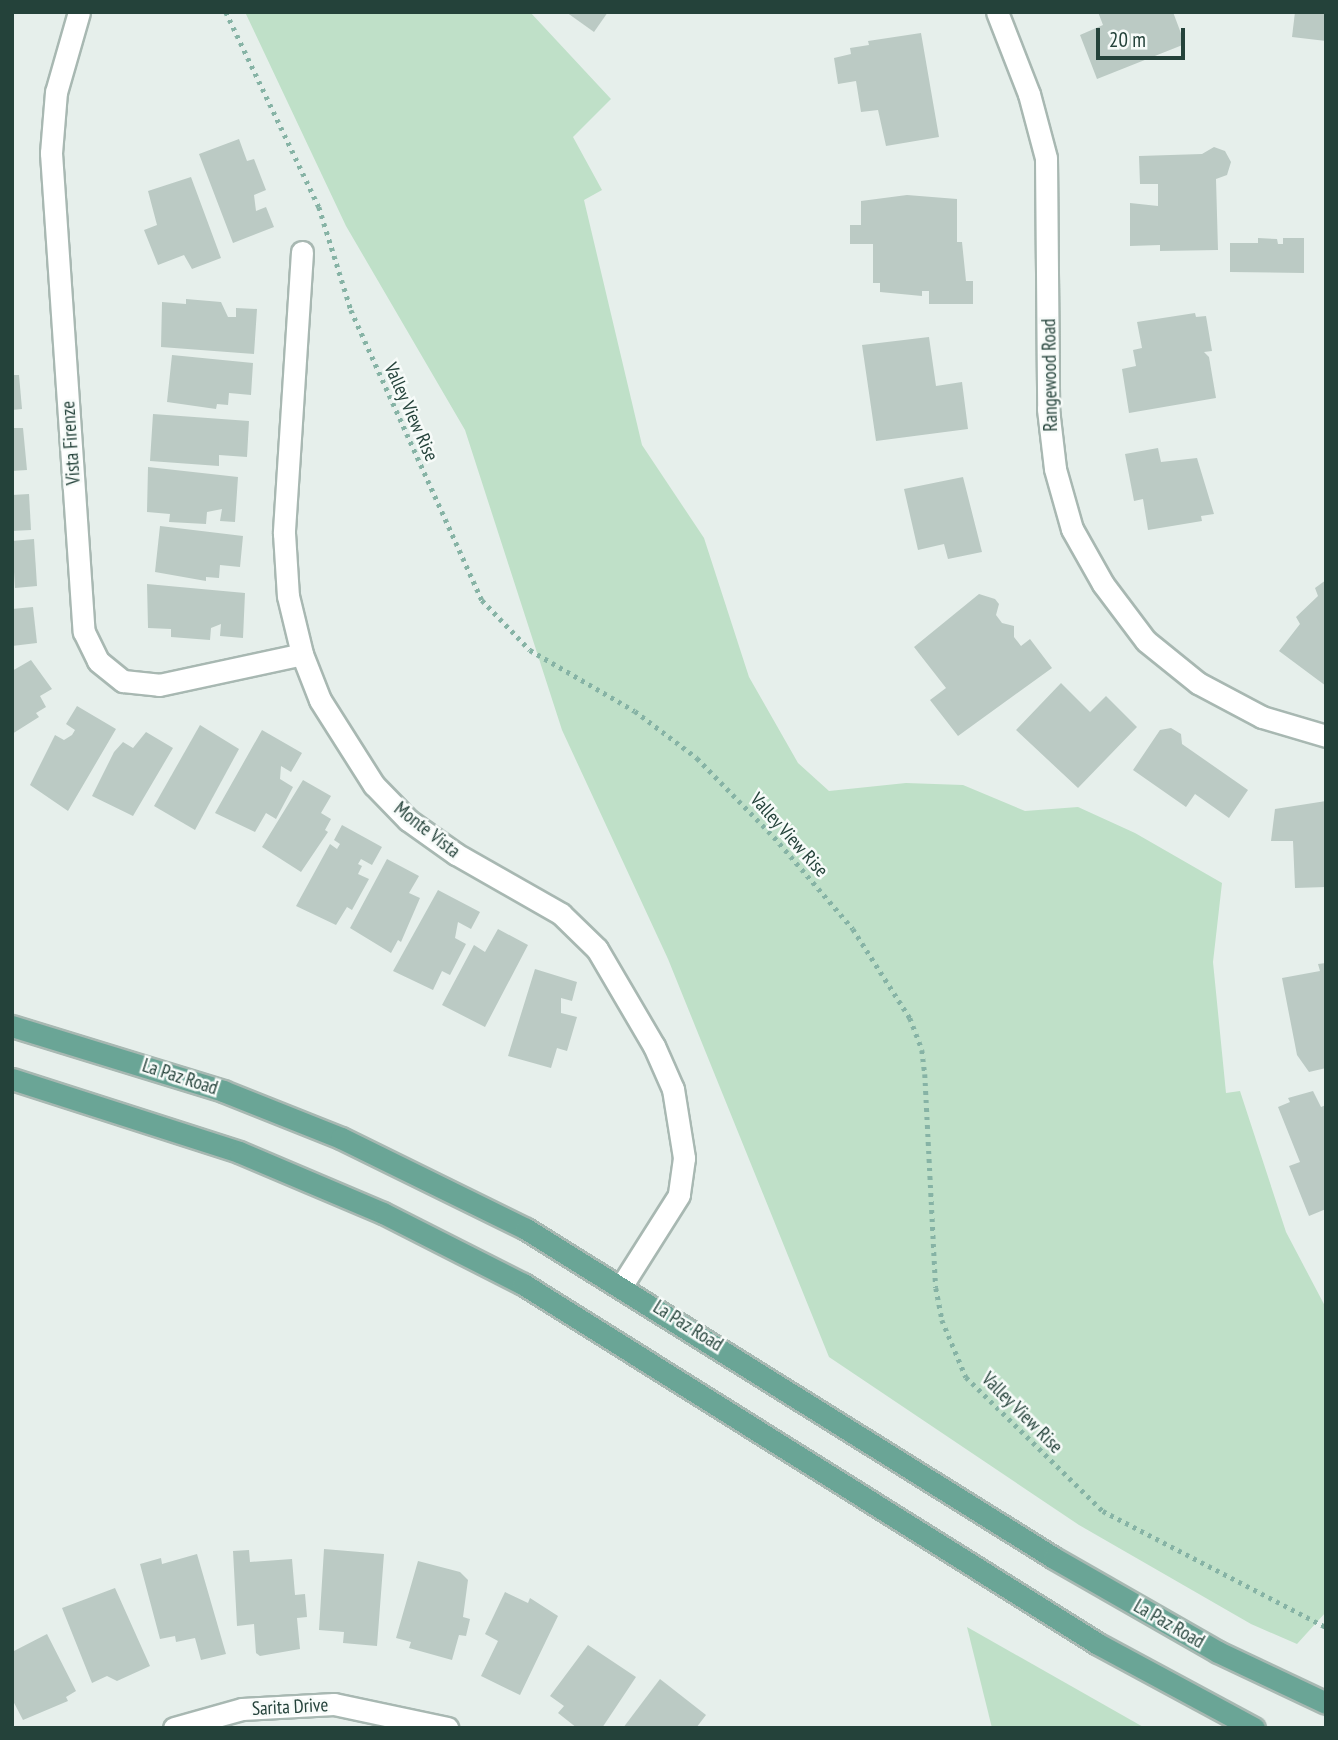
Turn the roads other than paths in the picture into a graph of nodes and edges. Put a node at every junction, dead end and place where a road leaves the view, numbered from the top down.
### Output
1 (79, 12) edge
2 (998, 12) edge
3 (302, 252) dead end
4 (302, 654) junction
5 (1326, 736) edge
6 (12, 1026) edge
7 (12, 1079) edge
8 (622, 1285) junction
9 (1326, 1703) edge
10 (174, 1728) edge
11 (447, 1728) edge
12 (1254, 1728) edge

1 - 4 street, Vista Firenze
2 - 5 street, Rangewood Road
3 - 4 street, Monte Vista
4 - 8 street, Monte Vista
6 - 8 main road, La Paz Road
7 - 12 main road
8 - 9 main road, La Paz Road
10 - 11 street, Sarita Drive

